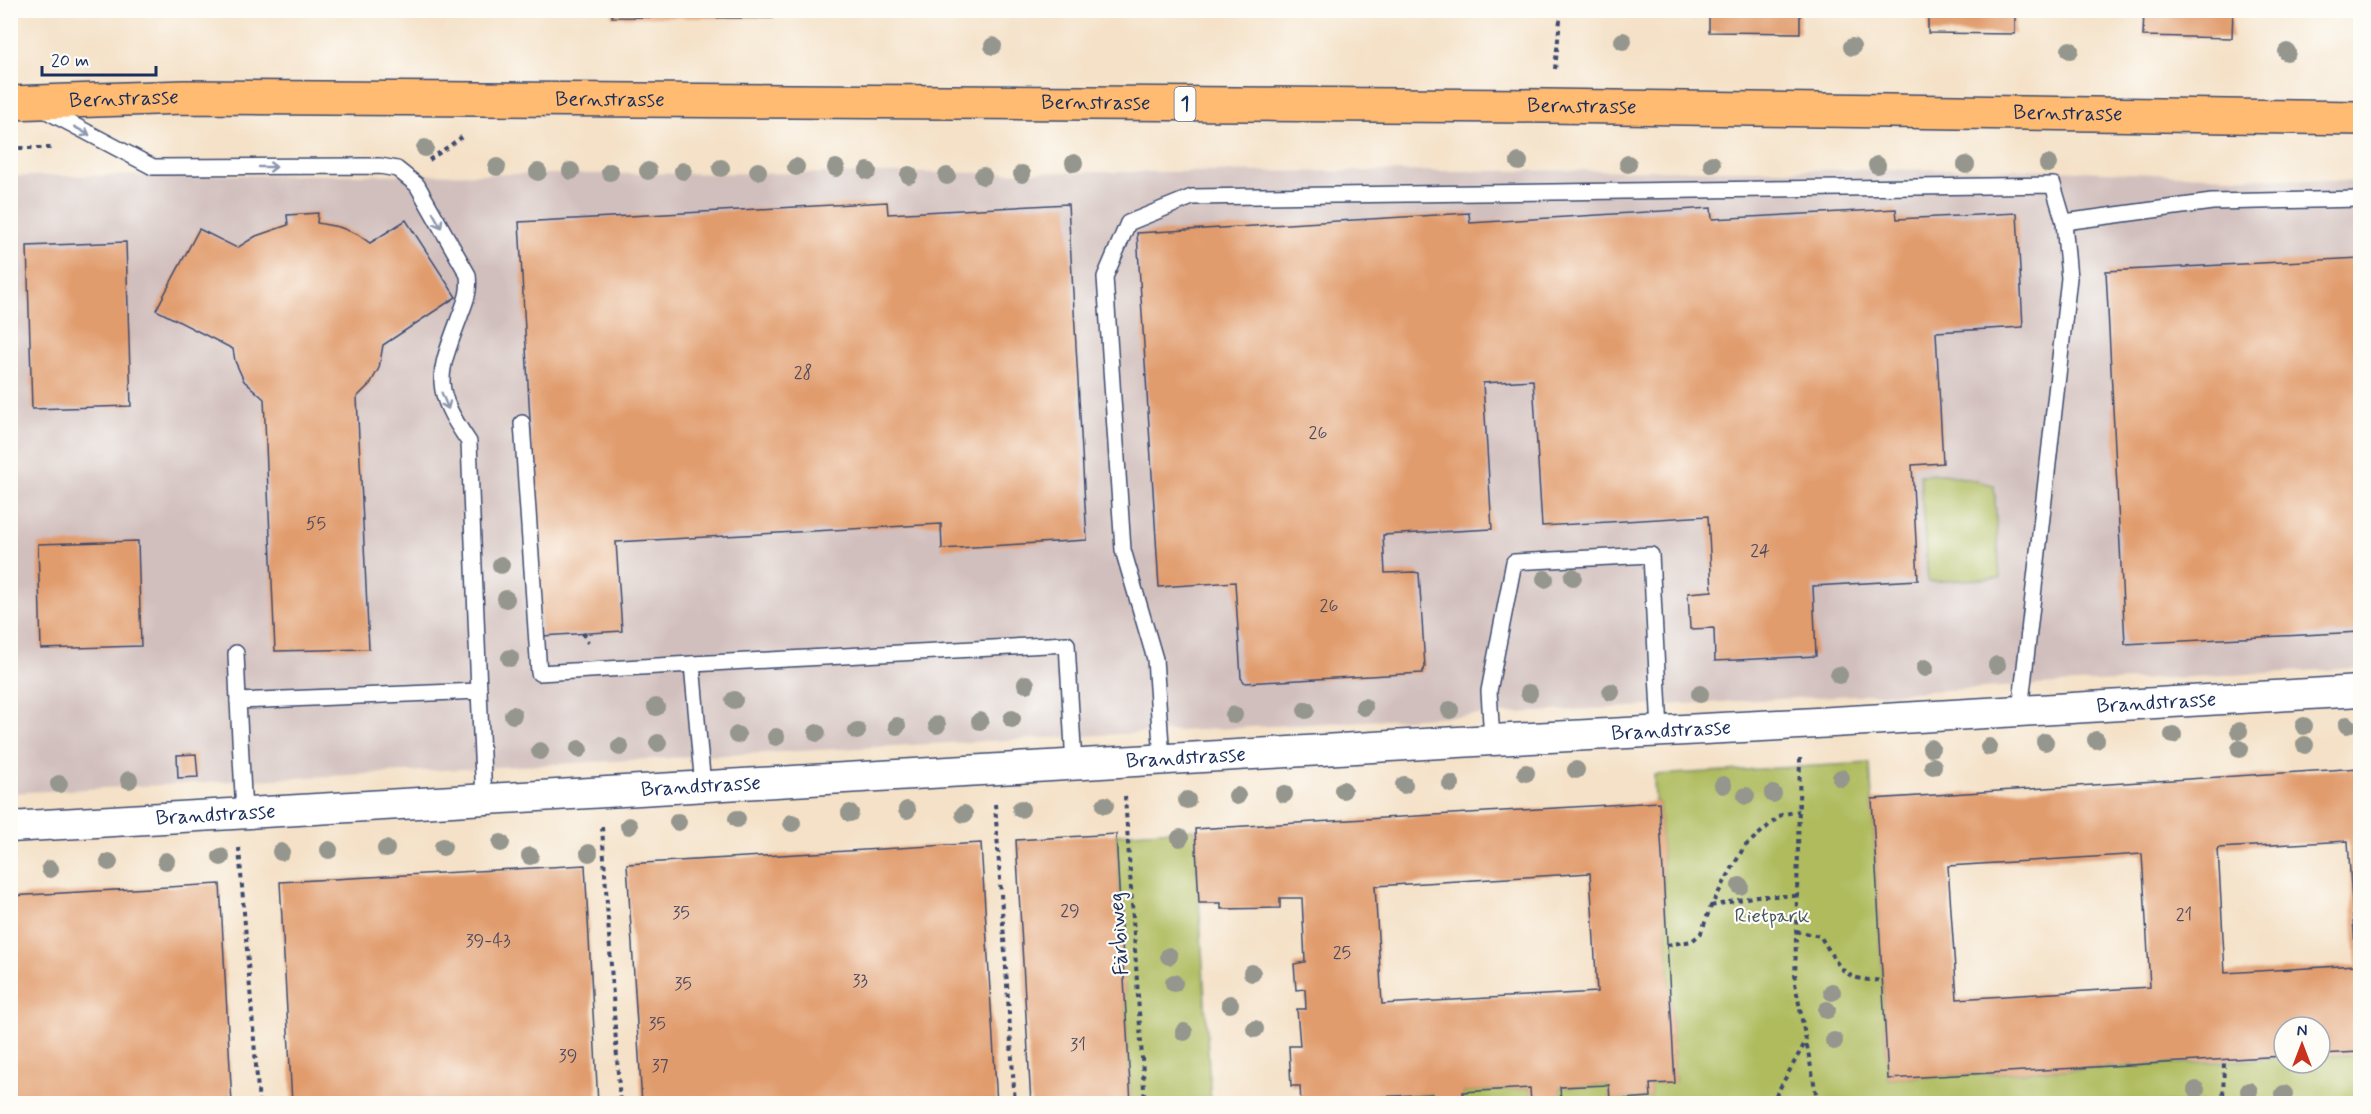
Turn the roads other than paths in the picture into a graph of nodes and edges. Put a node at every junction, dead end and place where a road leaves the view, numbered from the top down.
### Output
1 (20, 103) edge
2 (2361, 118) edge
3 (2361, 199) edge
4 (2064, 222) junction
5 (522, 423) dead end
6 (236, 653) dead end
7 (693, 664) junction
8 (478, 691) junction
9 (2361, 691) edge
10 (238, 701) junction
11 (2020, 711) junction
12 (1660, 731) junction
13 (1491, 740) junction
14 (1162, 759) junction
15 (1074, 765) junction
16 (703, 787) junction
17 (484, 800) junction
18 (240, 814) junction
19 (10, 827) edge

1 - 2 main road, Bernstrasse / 1
1 -> 8 lane
3 - 4 lane
4 - 11 lane
4 - 14 lane
5 - 7 lane
6 - 10 lane
7 - 15 lane
7 - 16 lane
8 - 10 lane
8 - 17 lane
9 - 11 street, Brandstrasse
10 - 18 lane
11 - 12 street, Brandstrasse
12 - 13 street, Brandstrasse
12 - 13 lane
13 - 14 street, Brandstrasse
14 - 15 street, Brandstrasse
15 - 16 street, Brandstrasse
16 - 17 street, Brandstrasse
17 - 18 street, Brandstrasse
18 - 19 street, Brandstrasse

